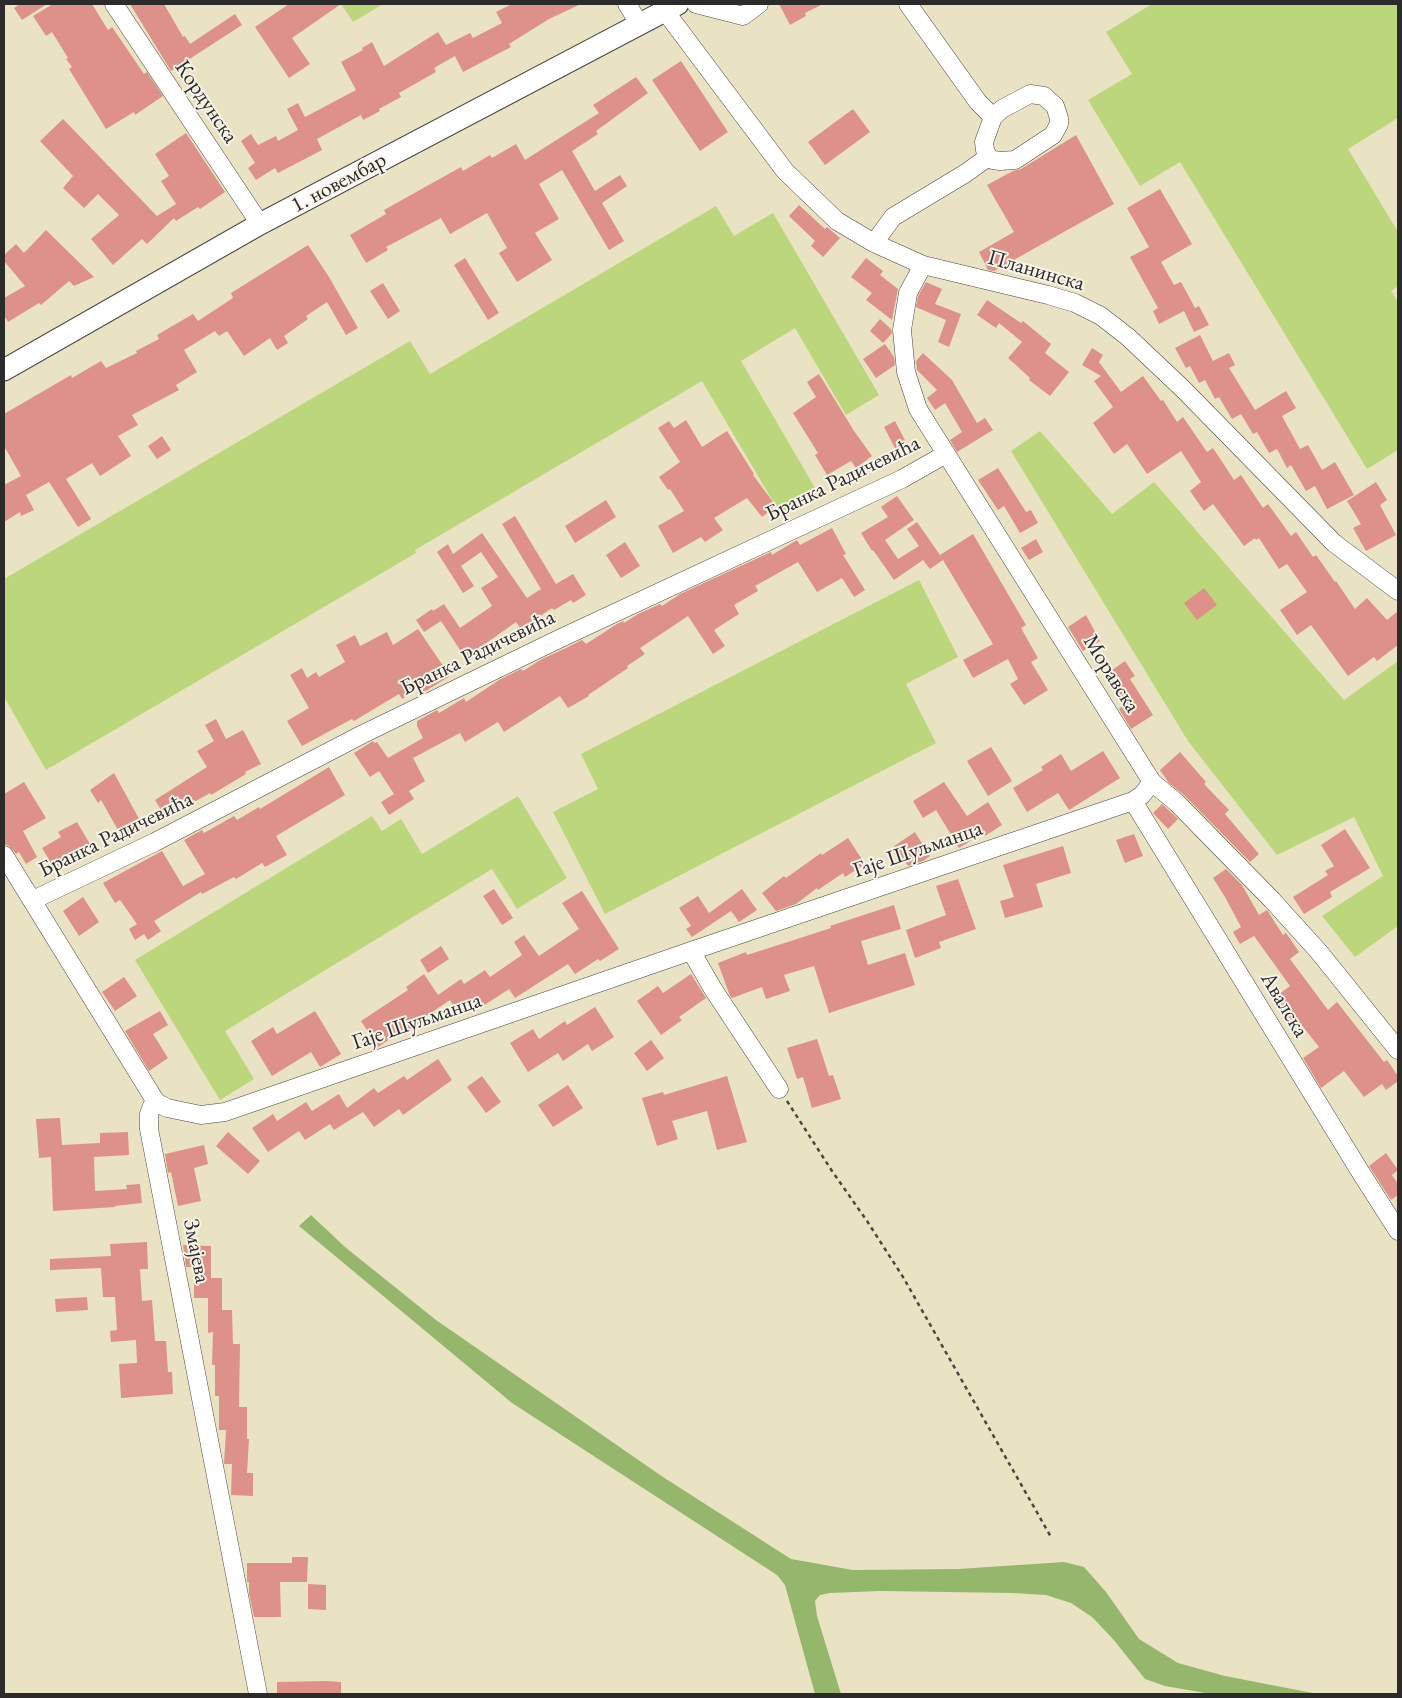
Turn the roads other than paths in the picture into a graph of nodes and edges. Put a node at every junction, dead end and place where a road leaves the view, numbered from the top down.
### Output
1 (114, 4) edge
2 (627, 4) edge
3 (696, 4) edge
4 (759, 4) edge
5 (908, 4) edge
6 (671, 7) edge
7 (640, 25) junction
8 (993, 117) junction
9 (988, 157) junction
10 (260, 224) junction
11 (874, 243) junction
12 (923, 264) junction
13 (4, 370) edge
14 (946, 454) junction
15 (1398, 590) edge
16 (1152, 782) junction
17 (1133, 801) junction
18 (4, 855) edge
19 (33, 900) junction
20 (691, 951) junction
21 (1398, 1050) edge
22 (779, 1089) road end
23 (156, 1102) junction
24 (1398, 1231) edge
25 (258, 1694) edge

1 - 10 street, Кордунска
2 - 7 street
3 - 4 street
5 - 8 street
6 - 7 main road, 1. новембар
6 - 11 street, Планинска
7 - 10 main road, 1. новембар
8 - 9 street
8 - 9 street
9 - 11 street
10 - 13 main road, 1. новембар
11 - 12 street, Планинска
12 - 14 street, Моравска
12 - 15 street, Планинска
14 - 16 street, Моравска
14 - 19 street, Бранка Радичевића
16 - 17 street, Гаје Шуљманца
16 - 21 street, Моравска
17 - 20 street, Гаје Шуљманца
17 - 24 street, Авалска
18 - 19 street
19 - 23 street
20 - 22 street
20 - 23 street, Гаје Шуљманца
23 - 25 street, Змајева

